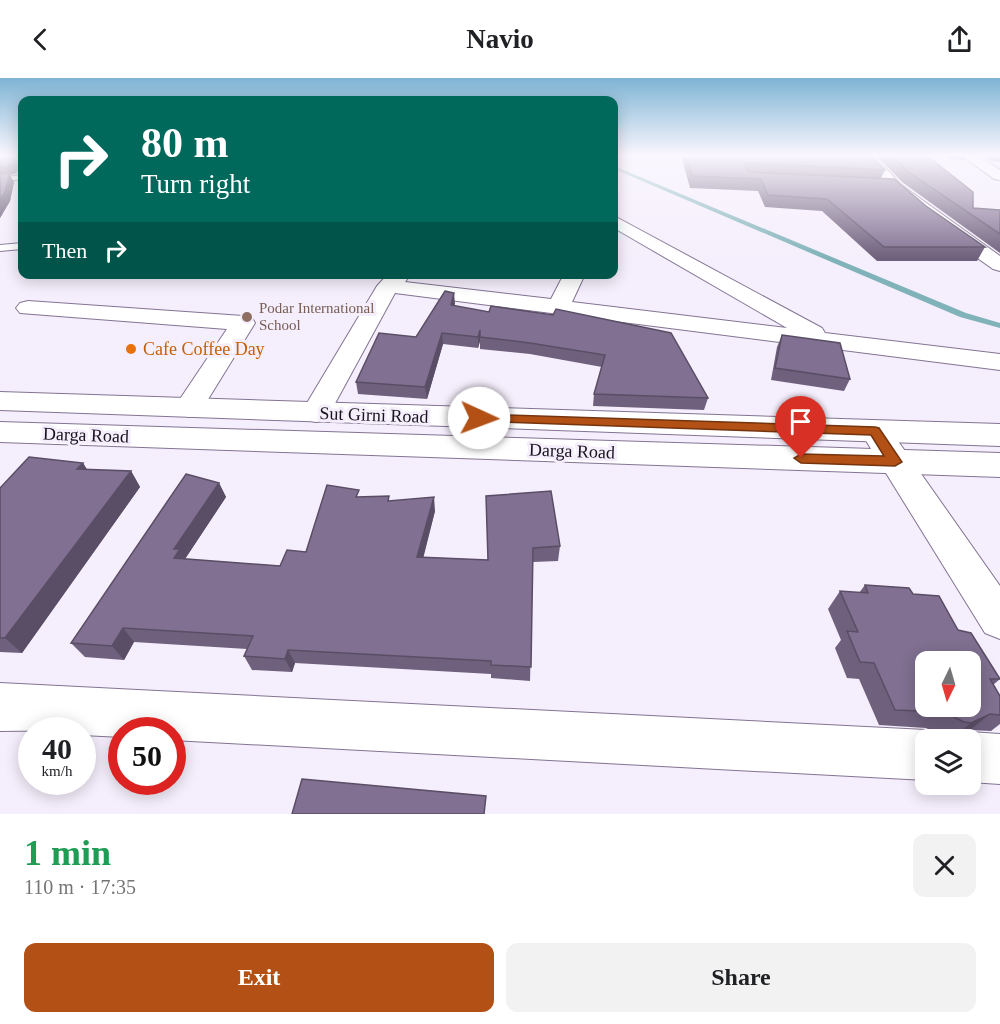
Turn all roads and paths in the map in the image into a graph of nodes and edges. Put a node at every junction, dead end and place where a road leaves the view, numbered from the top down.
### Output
1 (893, 189) edge
2 (618, 223) edge
3 (18, 246) edge
4 (0, 248) edge
5 (1000, 265) edge
6 (572, 279) edge
7 (395, 280) edge
8 (558, 307) junction
9 (28, 308) dead end
10 (827, 341) junction
11 (1000, 362) edge
12 (0, 401) edge
13 (189, 408) junction
14 (316, 413) junction
15 (875, 431) junction
16 (0, 432) edge
17 (1000, 435) edge
18 (895, 462) junction
19 (1000, 465) edge
20 (1000, 620) edge
21 (0, 706) edge
22 (915, 754) edge
23 (981, 758) edge
24 (1000, 759) edge

1 - 5 street
2 - 10 street
3 - 4 lane
6 - 8 street
7 - 8 street
7 - 14 street
8 - 10 street
9 - 13 street
10 - 11 street
12 - 13 main road, Sut Girni Road
13 - 14 main road, Sut Girni Road
14 - 15 main road, Sut Girni Road
15 - 17 main road, Sut Girni Road
15 - 18 street
16 - 18 main road, Darga Road
18 - 19 main road, Darga Road
18 - 20 street
21 - 22 street
23 - 24 street

